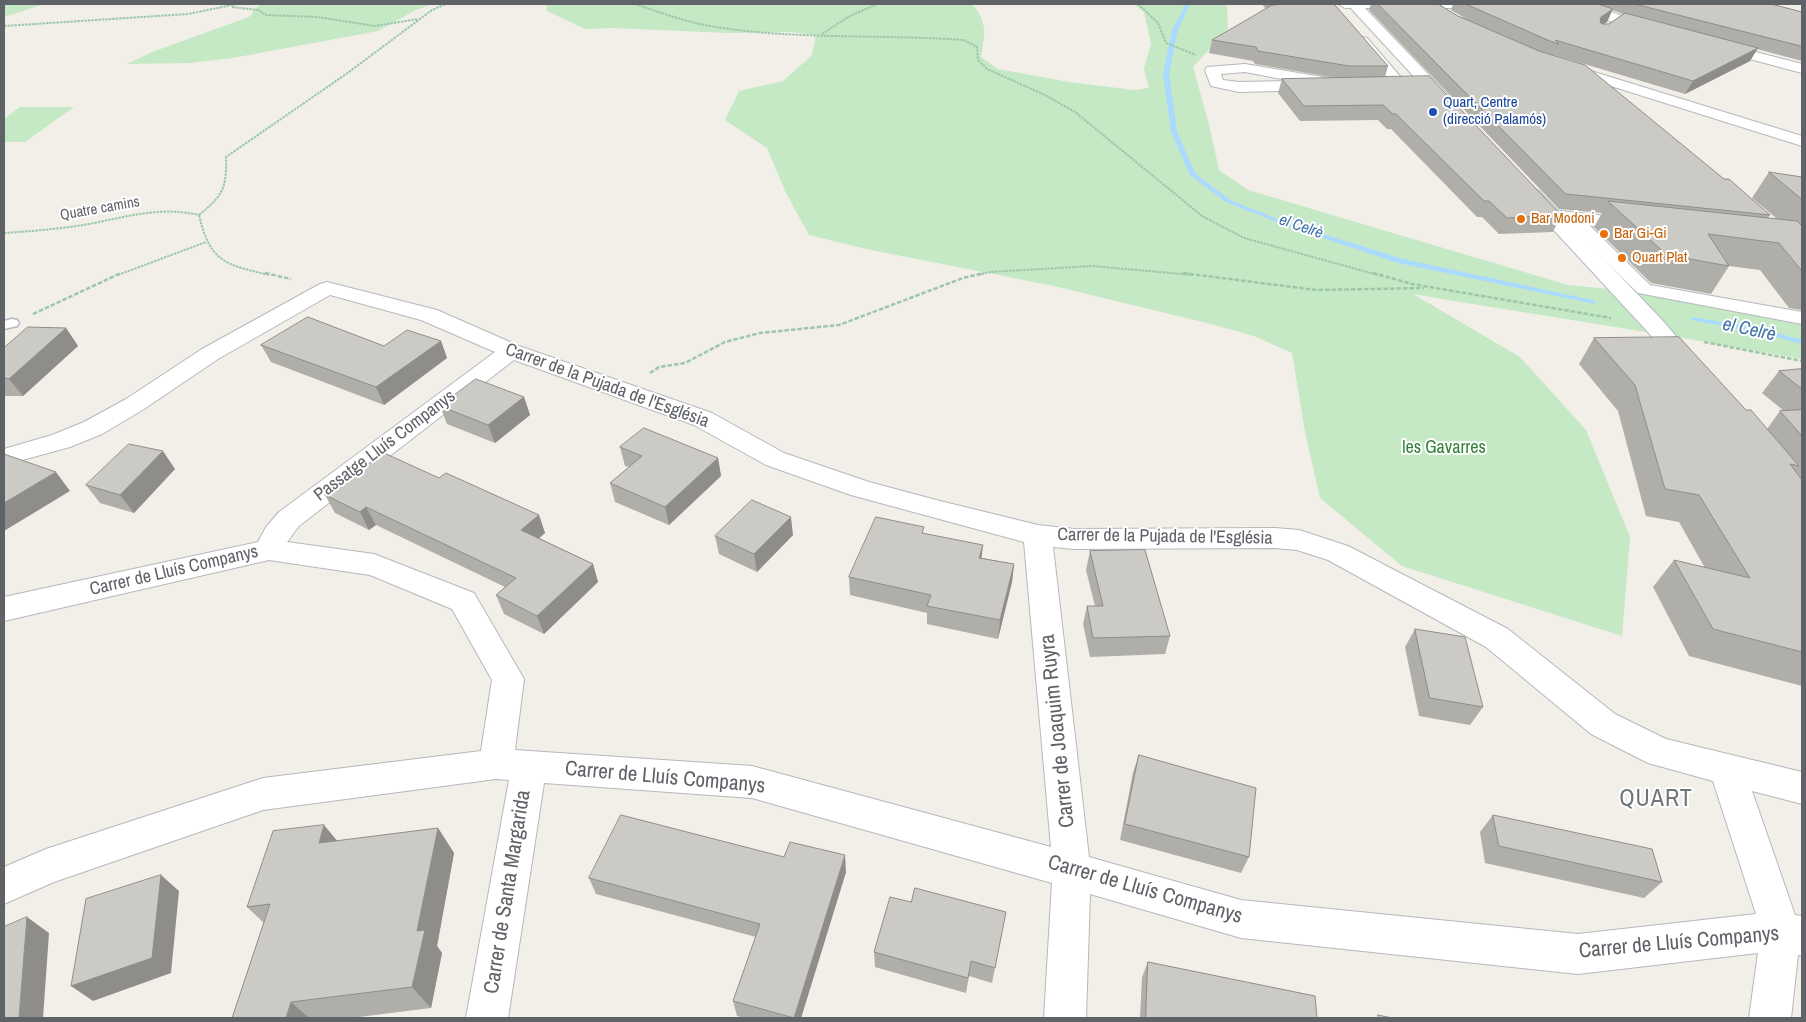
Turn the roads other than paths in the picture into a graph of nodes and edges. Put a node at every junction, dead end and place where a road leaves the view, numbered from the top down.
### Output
1 (1330, 4) edge
2 (1345, 4) edge
3 (1354, 4) edge
4 (1428, 4) edge
5 (1482, 4) edge
6 (1580, 4) edge
7 (1342, 18) edge
8 (1451, 18) edge
9 (1665, 32) edge
10 (1355, 33) edge
11 (1701, 42) edge
12 (1548, 62) edge
13 (1802, 69) edge
14 (1600, 78) junction
15 (1431, 84) junction
16 (1346, 85) joint
17 (1381, 85) edge
18 (1400, 85) junction
19 (1630, 104) edge
20 (1458, 114) edge
21 (1802, 141) edge
22 (1524, 187) edge
23 (1562, 217) junction
24 (1650, 226) edge
25 (1802, 318) edge
26 (511, 351) junction
27 (1700, 379) edge
28 (4, 457) edge
29 (1038, 535) junction
30 (269, 550) junction
31 (4, 609) edge
32 (512, 765) junction
33 (1727, 770) junction
34 (1802, 788) edge
35 (1072, 870) junction
36 (4, 886) edge
37 (1792, 934) edge
38 (487, 1018) edge
39 (1066, 1018) edge
40 (1770, 1018) edge

1 - 7 street
2 - 3 street
3 - 4 street
3 - 15 street
4 - 5 street
4 - 8 street
6 - 9 street
10 - 18 street
11 - 13 street
12 - 14 street
14 - 19 street
14 - 21 street
15 - 18 street
15 - 20 street
16 - 16 street
17 - 18 street
22 - 23 street
23 - 24 street
23 - 25 street
23 - 27 street
26 - 28 street, Carrer de la Pujada de l'Església
26 - 29 street, Carrer de la Pujada de l'Església
26 - 30 street, Passatge Lluís Companys
29 - 33 street, Carrer de la Pujada de l'Església
29 - 35 street, Carrer de Joaquim Ruyra
30 - 31 street, Carrer de Lluís Companys
30 - 32 street, Carrer de Lluís Companys
32 - 35 street, Carrer de Lluís Companys
32 - 36 street, Carrer de Lluís Companys
32 - 38 street, Carrer de Santa Margarida
33 - 34 street, Carrer de la Pujada de l'Església
33 - 37 street
35 - 37 street, Carrer de Lluís Companys
35 - 39 street, Carrer de Joaquim Ruyra
37 - 40 street

